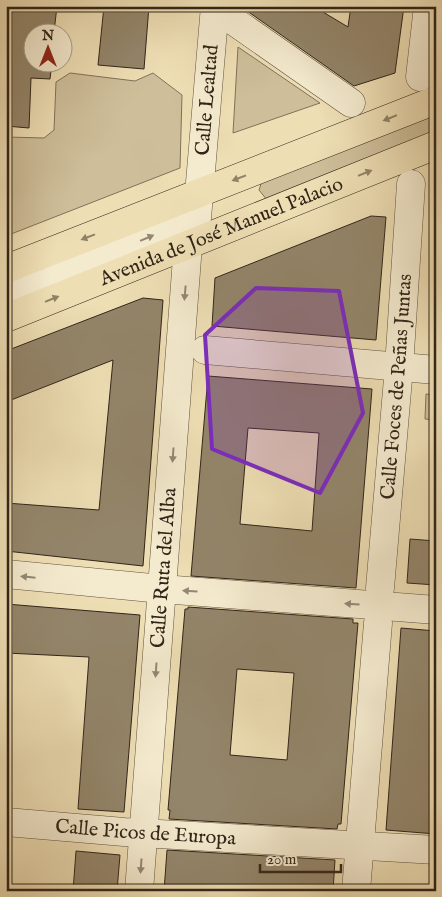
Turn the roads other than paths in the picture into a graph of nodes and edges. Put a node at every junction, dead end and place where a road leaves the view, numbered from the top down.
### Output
1 (428, 6) edge
2 (215, 7) edge
3 (420, 77) dead end
4 (436, 100) edge
5 (351, 103) dead end
6 (436, 145) edge
7 (411, 184) dead end
8 (199, 193) junction
9 (188, 244) junction
10 (6, 269) edge
11 (6, 299) edge
12 (6, 318) edge
13 (205, 350) dead end
14 (399, 367) junction
15 (436, 370) edge
16 (6, 574) edge
17 (380, 588) dead end
18 (162, 589) junction
19 (436, 610) edge
20 (378, 622) dead end
21 (6, 822) edge
22 (144, 833) junction
23 (359, 845) junction
24 (436, 850) edge
25 (140, 891) edge
26 (356, 891) edge

1 - 3 street
2 - 5 street
2 - 8 street, Calle Lealtad
4 -> 8 main road, Avenida de José Manuel Palacio
9 -> 6 main road, Avenida de José Manuel Palacio
7 - 14 street, Calle Foces de Peñas Juntas
8 -> 10 main road, Avenida de José Manuel Palacio
11 -> 8 street, Avenida de José Manuel Palacio
12 -> 9 main road, Avenida de José Manuel Palacio
9 -> 18 street, Calle Ruta del Alba
13 - 14 street
14 - 15 street
14 - 17 street, Calle Foces de Peñas Juntas
18 -> 16 street
19 -> 18 street
18 -> 22 street, Calle Ruta del Alba
20 - 23 street
21 - 22 street, Calle Picos de Europa
22 - 23 street, Calle Picos de Europa
22 -> 25 street, Calle Ruta del Alba
23 - 24 street, Calle Picos de Europa
23 - 26 street

